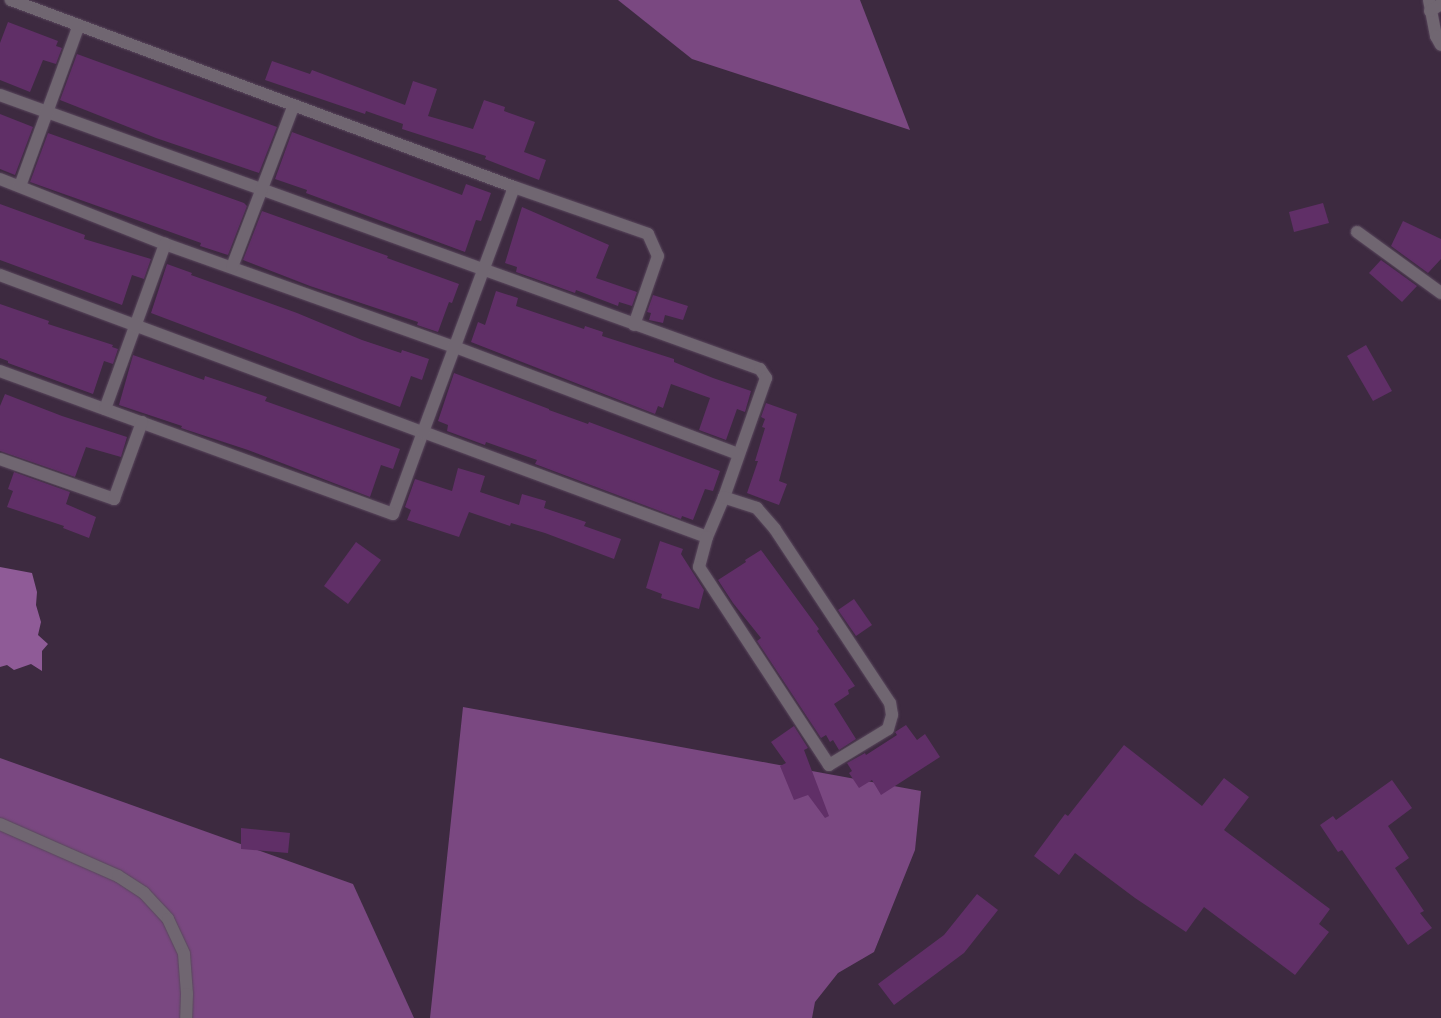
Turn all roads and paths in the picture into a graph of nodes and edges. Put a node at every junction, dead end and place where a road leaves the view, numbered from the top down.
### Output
1 (11, 0) edge
2 (1433, 5) edge
3 (79, 25) junction
4 (1441, 45) edge
5 (0, 95) edge
6 (294, 105) junction
7 (47, 112) junction
8 (0, 179) edge
9 (20, 186) junction
10 (514, 187) junction
11 (263, 189) junction
12 (1356, 232) dead end
13 (165, 244) junction
14 (232, 267) junction
15 (484, 271) junction
16 (0, 275) edge
17 (1441, 293) edge
18 (634, 325) junction
19 (136, 326) junction
20 (455, 347) junction
21 (0, 371) edge
22 (105, 409) junction
23 (142, 422) junction
24 (423, 432) junction
25 (738, 454) junction
26 (0, 459) edge
27 (724, 497) junction
28 (707, 537) junction
29 (0, 824) edge
30 (186, 1018) edge

1 - 3 street
2 - 4 street
3 - 6 street
3 - 7 street
5 - 7 street
6 - 10 street
6 - 11 street
7 - 9 street
7 - 11 street
8 - 9 street
9 - 13 street
10 - 15 street
10 - 18 street
11 - 14 street
11 - 15 street
12 - 17 street
13 - 14 street
13 - 19 street
14 - 20 street
15 - 18 street
15 - 20 street
16 - 19 street
18 - 25 street
19 - 22 street
19 - 24 street
20 - 24 street
20 - 25 street
21 - 22 street
22 - 23 street
23 - 24 street
23 - 26 street
24 - 28 street
25 - 27 street
27 - 28 street
27 - 28 street
29 - 30 street

